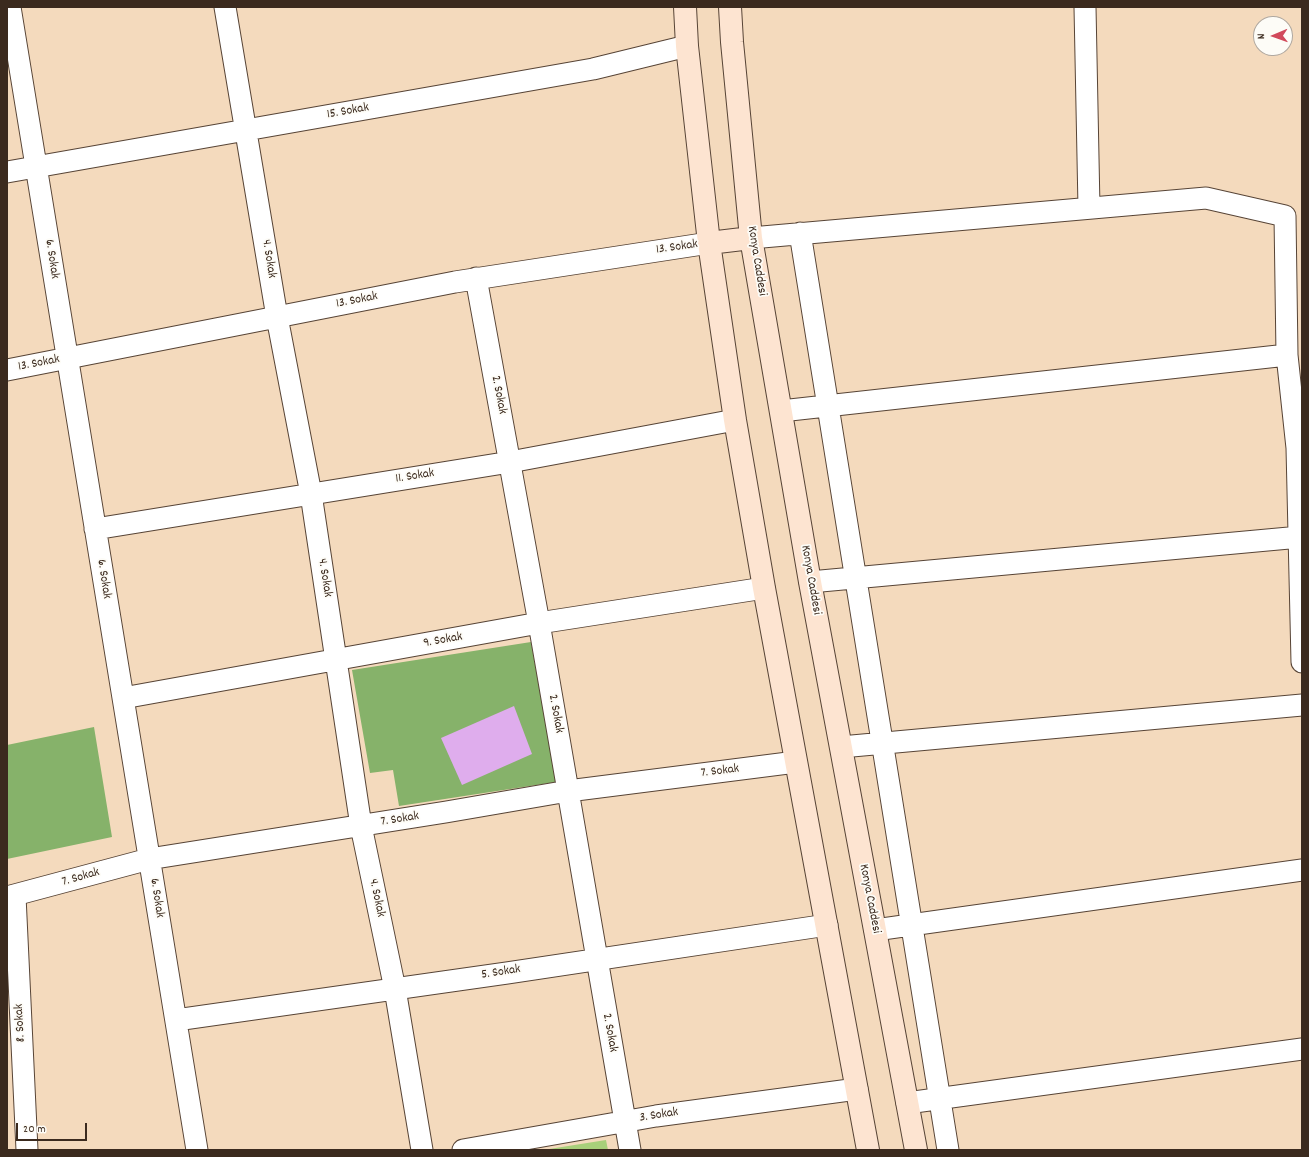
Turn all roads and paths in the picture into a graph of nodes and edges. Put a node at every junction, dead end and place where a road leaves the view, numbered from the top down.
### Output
1 (10, 7) edge
2 (225, 7) edge
3 (685, 7) edge
4 (730, 7) edge
5 (1085, 7) edge
6 (687, 46) junction
7 (246, 130) junction
8 (37, 167) junction
9 (7, 172) edge
10 (1089, 208) junction
11 (800, 233) junction
12 (752, 238) junction
13 (709, 243) junction
14 (476, 278) junction
15 (278, 317) junction
16 (1287, 355) junction
17 (67, 359) junction
18 (7, 370) edge
19 (828, 406) junction
20 (780, 411) junction
21 (735, 420) junction
22 (1300, 448) edge
23 (510, 462) junction
24 (311, 494) junction
25 (95, 529) junction
26 (1300, 537) junction
27 (855, 578) junction
28 (810, 582) junction
29 (764, 588) junction
30 (539, 624) junction
31 (336, 661) junction
32 (1302, 662) edge
33 (123, 698) junction
34 (1302, 705) edge
35 (882, 743) junction
36 (840, 747) junction
37 (796, 762) junction
38 (568, 791) junction
39 (361, 826) junction
40 (149, 859) junction
41 (1302, 870) edge
42 (11, 897) edge
43 (826, 924) junction
44 (911, 925) junction
45 (875, 930) junction
46 (597, 958) junction
47 (395, 989) junction
48 (176, 1020) junction
49 (1302, 1048) edge
50 (857, 1089) junction
51 (940, 1099) junction
52 (907, 1103) junction
53 (624, 1122) junction
54 (27, 1150) edge
55 (197, 1150) edge
56 (422, 1150) edge
57 (463, 1150) edge
58 (630, 1150) edge
59 (868, 1150) edge
60 (916, 1150) edge
61 (948, 1150) edge

1 - 8 street, 6. Sokak
2 - 7 street, 4. Sokak
3 - 6 main road
4 - 12 main road, Konya Caddesi
5 - 10 street
6 - 7 street, 15. Sokak
6 - 13 main road
7 - 8 street, 15. Sokak
7 - 15 street, 4. Sokak
8 - 9 street, 15. Sokak
8 - 17 street, 6. Sokak
10 - 11 street
10 - 16 street
11 - 12 street
11 - 19 street
12 - 13 main road
12 - 20 main road, Konya Caddesi
13 - 14 street, 13. Sokak
13 - 21 main road
14 - 15 street, 13. Sokak
14 - 23 street, 2. Sokak
15 - 17 street, 13. Sokak
15 - 24 street, 4. Sokak
16 - 19 street
16 - 22 street
17 - 18 street, 13. Sokak
17 - 25 street, 6. Sokak
19 - 20 street
19 - 27 street
20 - 28 main road, Konya Caddesi
21 - 23 street, 11. Sokak
21 - 29 main road
22 - 26 street
23 - 24 street, 11. Sokak
23 - 30 street, 2. Sokak
24 - 25 street, 11. Sokak
24 - 31 street, 4. Sokak
25 - 33 street, 6. Sokak
26 - 27 street
26 - 32 street
27 - 28 street
27 - 35 street
28 - 36 main road, Konya Caddesi
29 - 30 street, 9. Sokak
29 - 37 main road
30 - 31 street, 9. Sokak
30 - 38 street, 2. Sokak
31 - 33 street, 9. Sokak
31 - 39 street, 4. Sokak
33 - 40 street, 6. Sokak
34 - 35 street
35 - 36 street
35 - 44 street
36 - 45 main road, Konya Caddesi
37 - 38 street, 7. Sokak
37 - 43 main road
38 - 39 street, 7. Sokak
38 - 46 street, 2. Sokak
39 - 40 street, 7. Sokak
39 - 47 street, 4. Sokak
40 - 42 street, 7. Sokak
40 - 48 street, 6. Sokak
41 - 44 street
42 - 54 street, 8. Sokak
43 - 46 street, 5. Sokak
43 - 50 main road
44 - 45 street
44 - 51 street
45 - 52 main road, Konya Caddesi
46 - 47 street, 5. Sokak
46 - 53 street, 2. Sokak
47 - 48 street, 5. Sokak
47 - 56 street, 4. Sokak
48 - 55 street, 6. Sokak
49 - 51 street
50 - 53 street, 3. Sokak
50 - 59 main road
51 - 52 street
51 - 61 street
52 - 60 main road, Konya Caddesi
53 - 57 street, 3. Sokak
53 - 58 street, 2. Sokak

